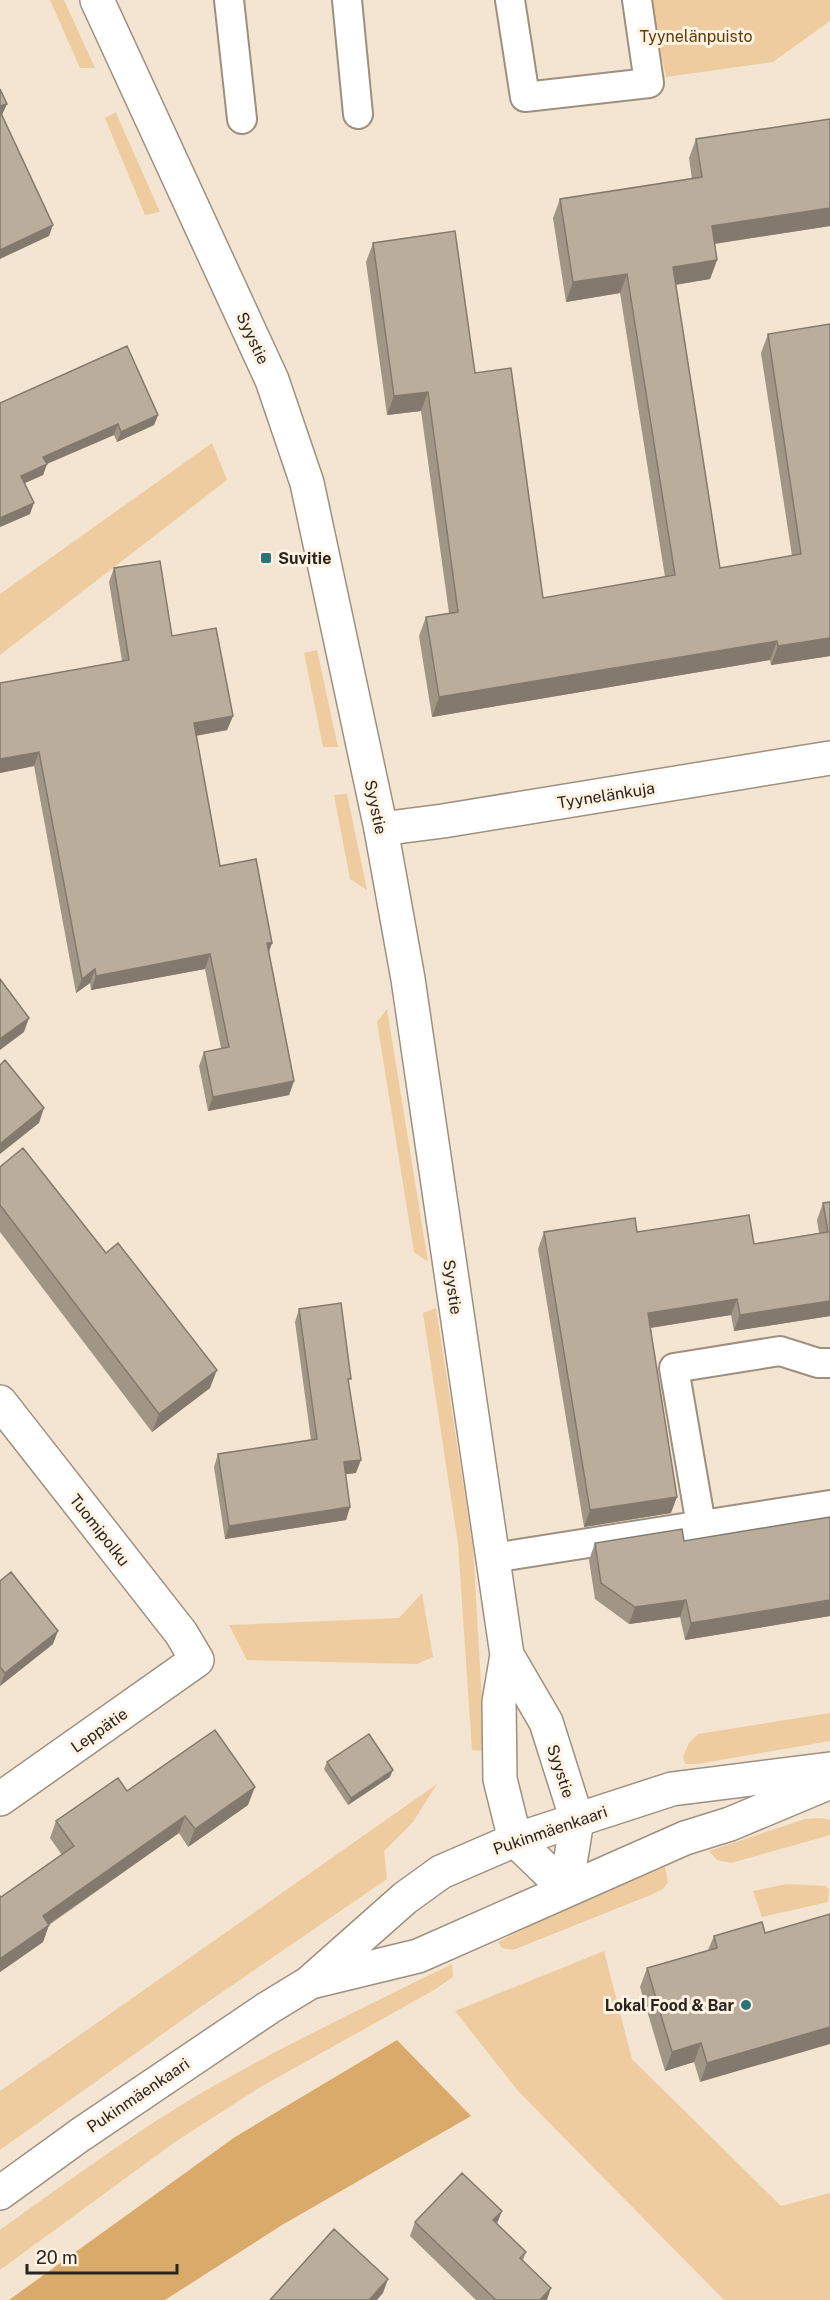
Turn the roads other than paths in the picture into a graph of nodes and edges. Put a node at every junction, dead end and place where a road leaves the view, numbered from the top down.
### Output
1 (97, 0) edge
2 (229, 0) edge
3 (346, 0) edge
4 (510, 0) edge
5 (637, 0) edge
6 (358, 114) dead end
7 (242, 119) dead end
8 (830, 758) edge
9 (381, 829) junction
10 (830, 1362) edge
11 (0, 1401) edge
12 (830, 1505) edge
13 (701, 1525) junction
14 (493, 1558) junction
15 (507, 1655) junction
16 (197, 1660) joint
17 (830, 1769) edge
18 (830, 1782) edge
19 (0, 1799) edge
20 (577, 1820) junction
21 (515, 1840) junction
22 (566, 1889) junction
23 (309, 1983) junction
24 (0, 2193) edge

1 - 9 street, Syystie
2 - 7 lane
3 - 6 lane
4 - 5 lane
8 - 9 street, Tyynelänkuja
9 - 14 street, Syystie
10 - 13 lane
11 - 16 street, Tuomipolku
12 - 13 lane
13 - 14 lane
14 - 15 street, Syystie
15 - 20 street, Syystie
15 - 21 street, Syystie
16 - 19 street, Leppätie
17 - 20 street, Pukinmäenkaari
18 - 22 street, Pukinmäenkaari
20 - 21 street, Pukinmäenkaari
20 - 22 street, Syystie
21 - 22 street
21 - 23 street, Pukinmäenkaari
22 - 23 street, Pukinmäenkaari
23 - 24 street, Pukinmäenkaari

